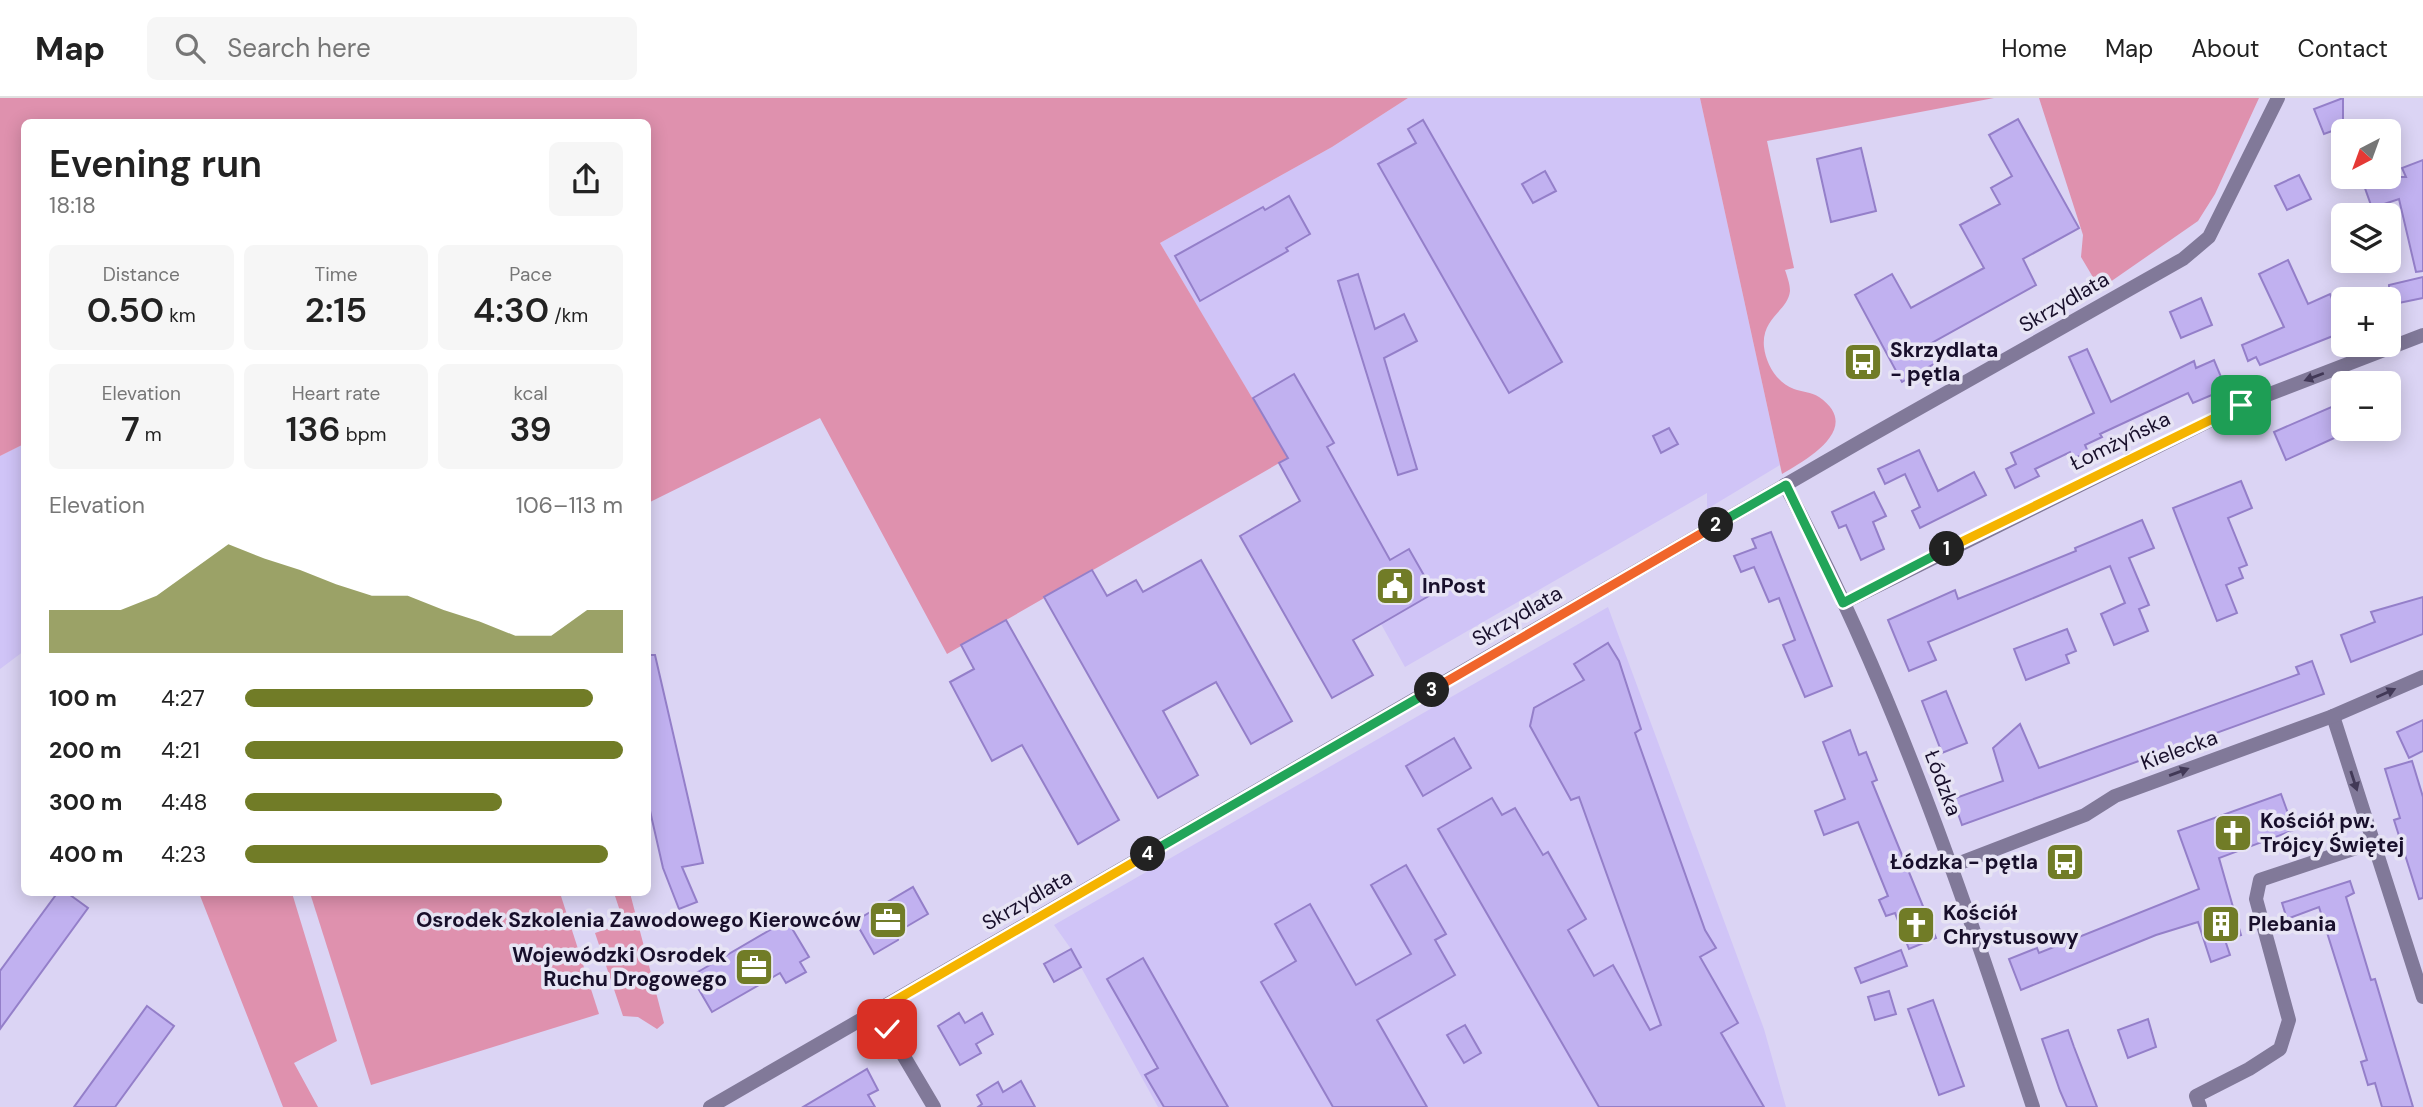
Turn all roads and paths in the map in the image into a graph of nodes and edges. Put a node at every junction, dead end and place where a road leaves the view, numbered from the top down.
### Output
1 (2278, 98) edge
2 (2423, 335) edge
3 (1786, 485) junction
4 (1843, 603) junction
5 (2423, 677) edge
6 (2333, 716) junction
7 (2374, 842) junction
8 (1952, 866) junction
9 (2423, 996) edge
10 (877, 1011) junction
11 (710, 1107) edge
12 (934, 1107) edge
13 (2033, 1107) edge
14 (2200, 1107) edge

1 - 3 street, Skrzydlata
2 -> 4 street, Łomżyńska
3 - 4 street, Łódzka
3 - 10 street, Skrzydlata
4 - 8 street, Łódzka
6 -> 5 street, Kielecka
6 -> 7 street
8 -> 6 street, Kielecka
7 - 9 street
7 - 14 street
8 - 13 street, Łódzka
10 - 11 street, Skrzydlata
10 - 12 street

